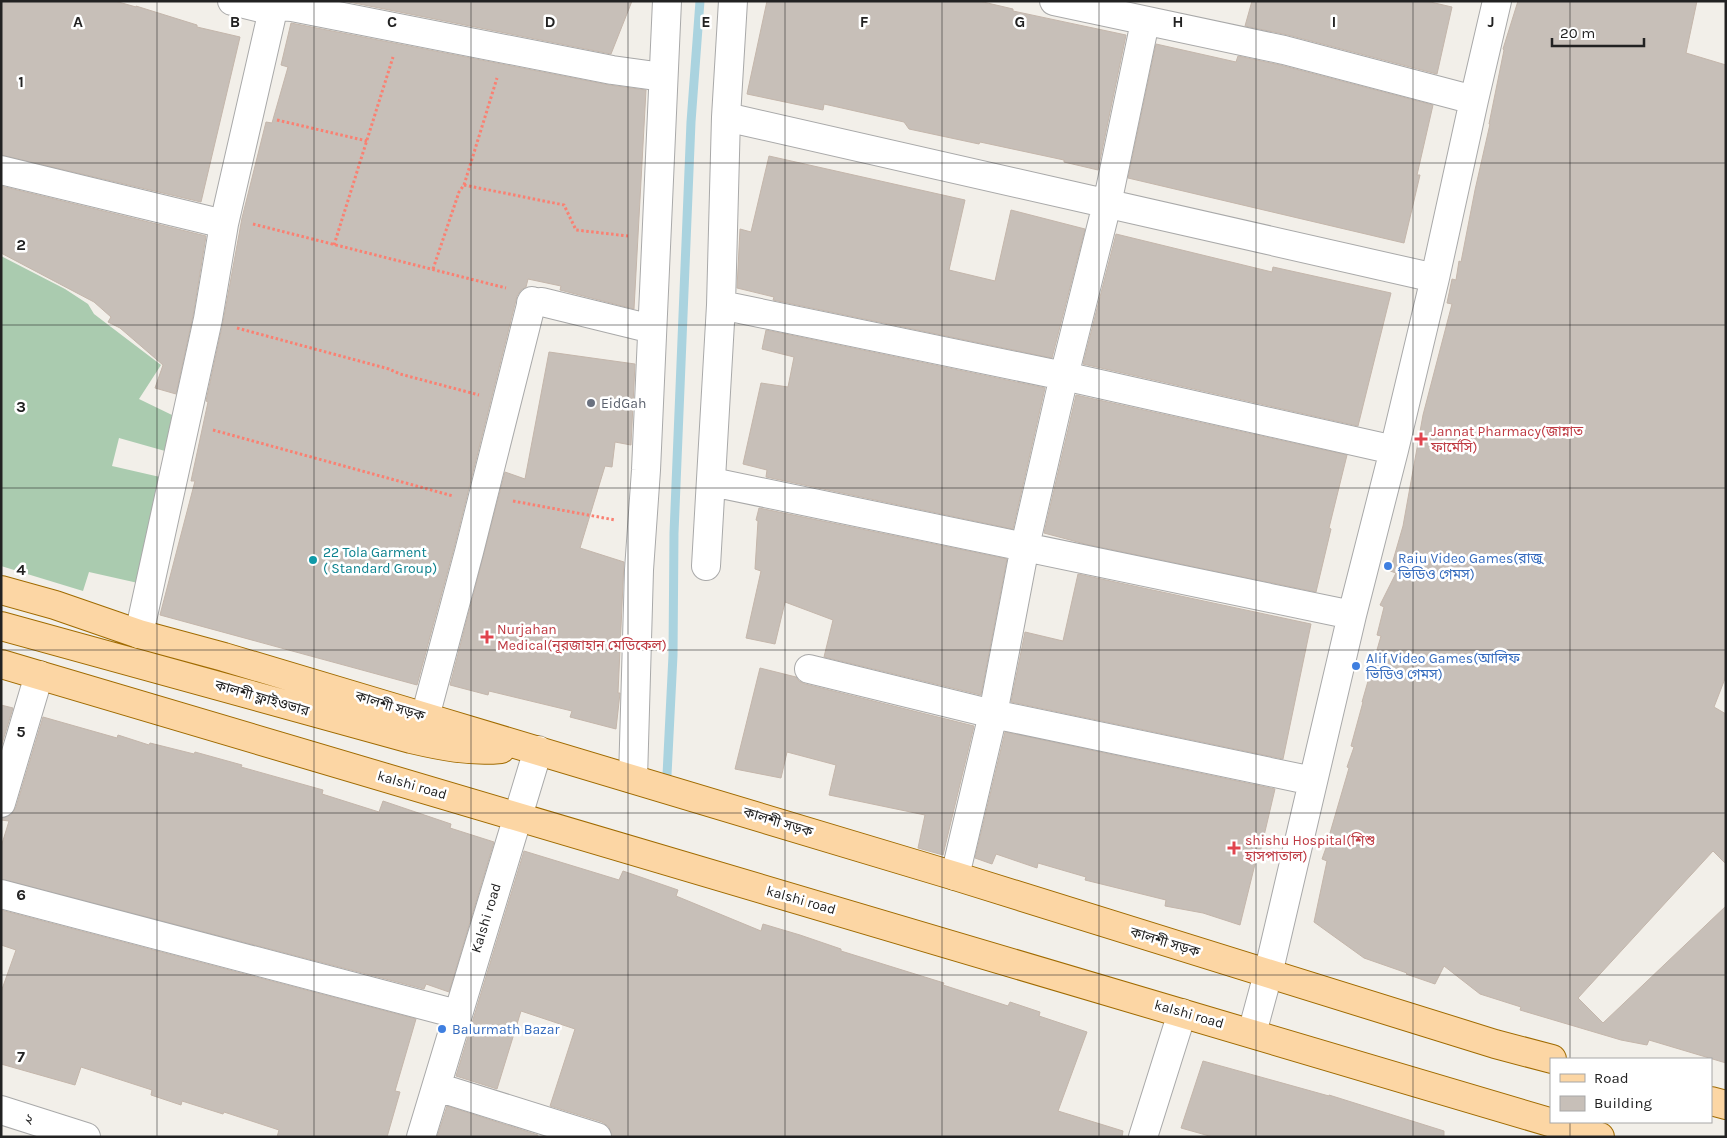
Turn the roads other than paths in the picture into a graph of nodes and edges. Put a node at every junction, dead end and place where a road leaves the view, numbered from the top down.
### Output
1 (232, 1) edge
2 (667, 1) edge
3 (733, 1) edge
4 (1054, 1) edge
5 (1498, 1) edge
6 (274, 6) edge
7 (1146, 22) junction
8 (663, 77) junction
9 (1474, 100) junction
10 (726, 117) junction
11 (1, 170) edge
12 (1106, 204) junction
13 (225, 220) junction
14 (1435, 278) junction
15 (721, 304) junction
16 (652, 329) junction
17 (1064, 376) junction
18 (1394, 450) junction
19 (712, 482) junction
20 (1025, 546) junction
21 (706, 566) dead end
22 (1, 590) edge
23 (1352, 615) junction
24 (1, 626) edge
25 (139, 634) junction
26 (1, 664) edge
27 (809, 669) dead end
28 (39, 675) junction
29 (993, 714) junction
30 (426, 717) junction
31 (532, 749) junction
32 (634, 779) junction
33 (1313, 781) junction
34 (1, 803) edge
35 (518, 816) junction
36 (955, 876) junction
37 (1, 894) edge
38 (1268, 974) junction
39 (1182, 1013) junction
40 (457, 1014) junction
41 (1252, 1033) junction
42 (1550, 1058) edge
43 (437, 1087) junction
44 (1712, 1101) edge
45 (1726, 1105) edge
46 (1, 1110) edge
47 (1550, 1122) edge
48 (1553, 1123) edge
49 (1150, 1135) edge
50 (86, 1137) edge
51 (421, 1137) edge
52 (598, 1137) edge
53 (1600, 1137) edge

1 - 6 street
2 - 8 street
3 - 10 street
4 - 7 street
5 - 9 street
6 - 8 street
6 - 13 street
7 - 9 street
7 - 12 street
8 - 16 street
9 - 14 street
10 - 12 street
10 - 15 street
11 - 13 street
12 - 14 street
12 - 17 street
13 - 25 street
14 - 18 street
15 - 17 street
15 - 19 street
16 - 30 street
16 - 32 street
17 - 18 street
17 - 20 street
18 - 23 street
19 - 20 street
19 - 21 street
20 - 23 street
20 - 29 street
22 - 25 main road, কালশী সড়ক
23 - 33 street
24 - 31 main road, কালশী ফ্লাইওভার
25 - 30 main road, কালশী সড়ক
26 - 28 main road, kalshi road
27 - 29 street
28 - 34 street
28 - 35 main road, kalshi road
29 - 33 street
29 - 36 street
30 - 31 main road, কালশী সড়ক
31 - 32 main road, কালশী সড়ক
31 - 35 street, Kalshi road
32 - 36 main road, কালশী সড়ক
33 - 38 street
35 - 39 main road, kalshi road
35 - 40 street, Kalshi road
36 - 38 main road, কালশী সড়ক
37 - 40 street
38 - 41 street
38 - 42 main road, কালশী সড়ক
39 - 41 main road, kalshi road
39 - 49 street
40 - 43 street, Kalshi road
41 - 47 main road, kalshi road
43 - 51 street, Kalshi road
43 - 52 street
44 - 45 main road
46 - 50 street, ২
48 - 53 main road, kalshi road

